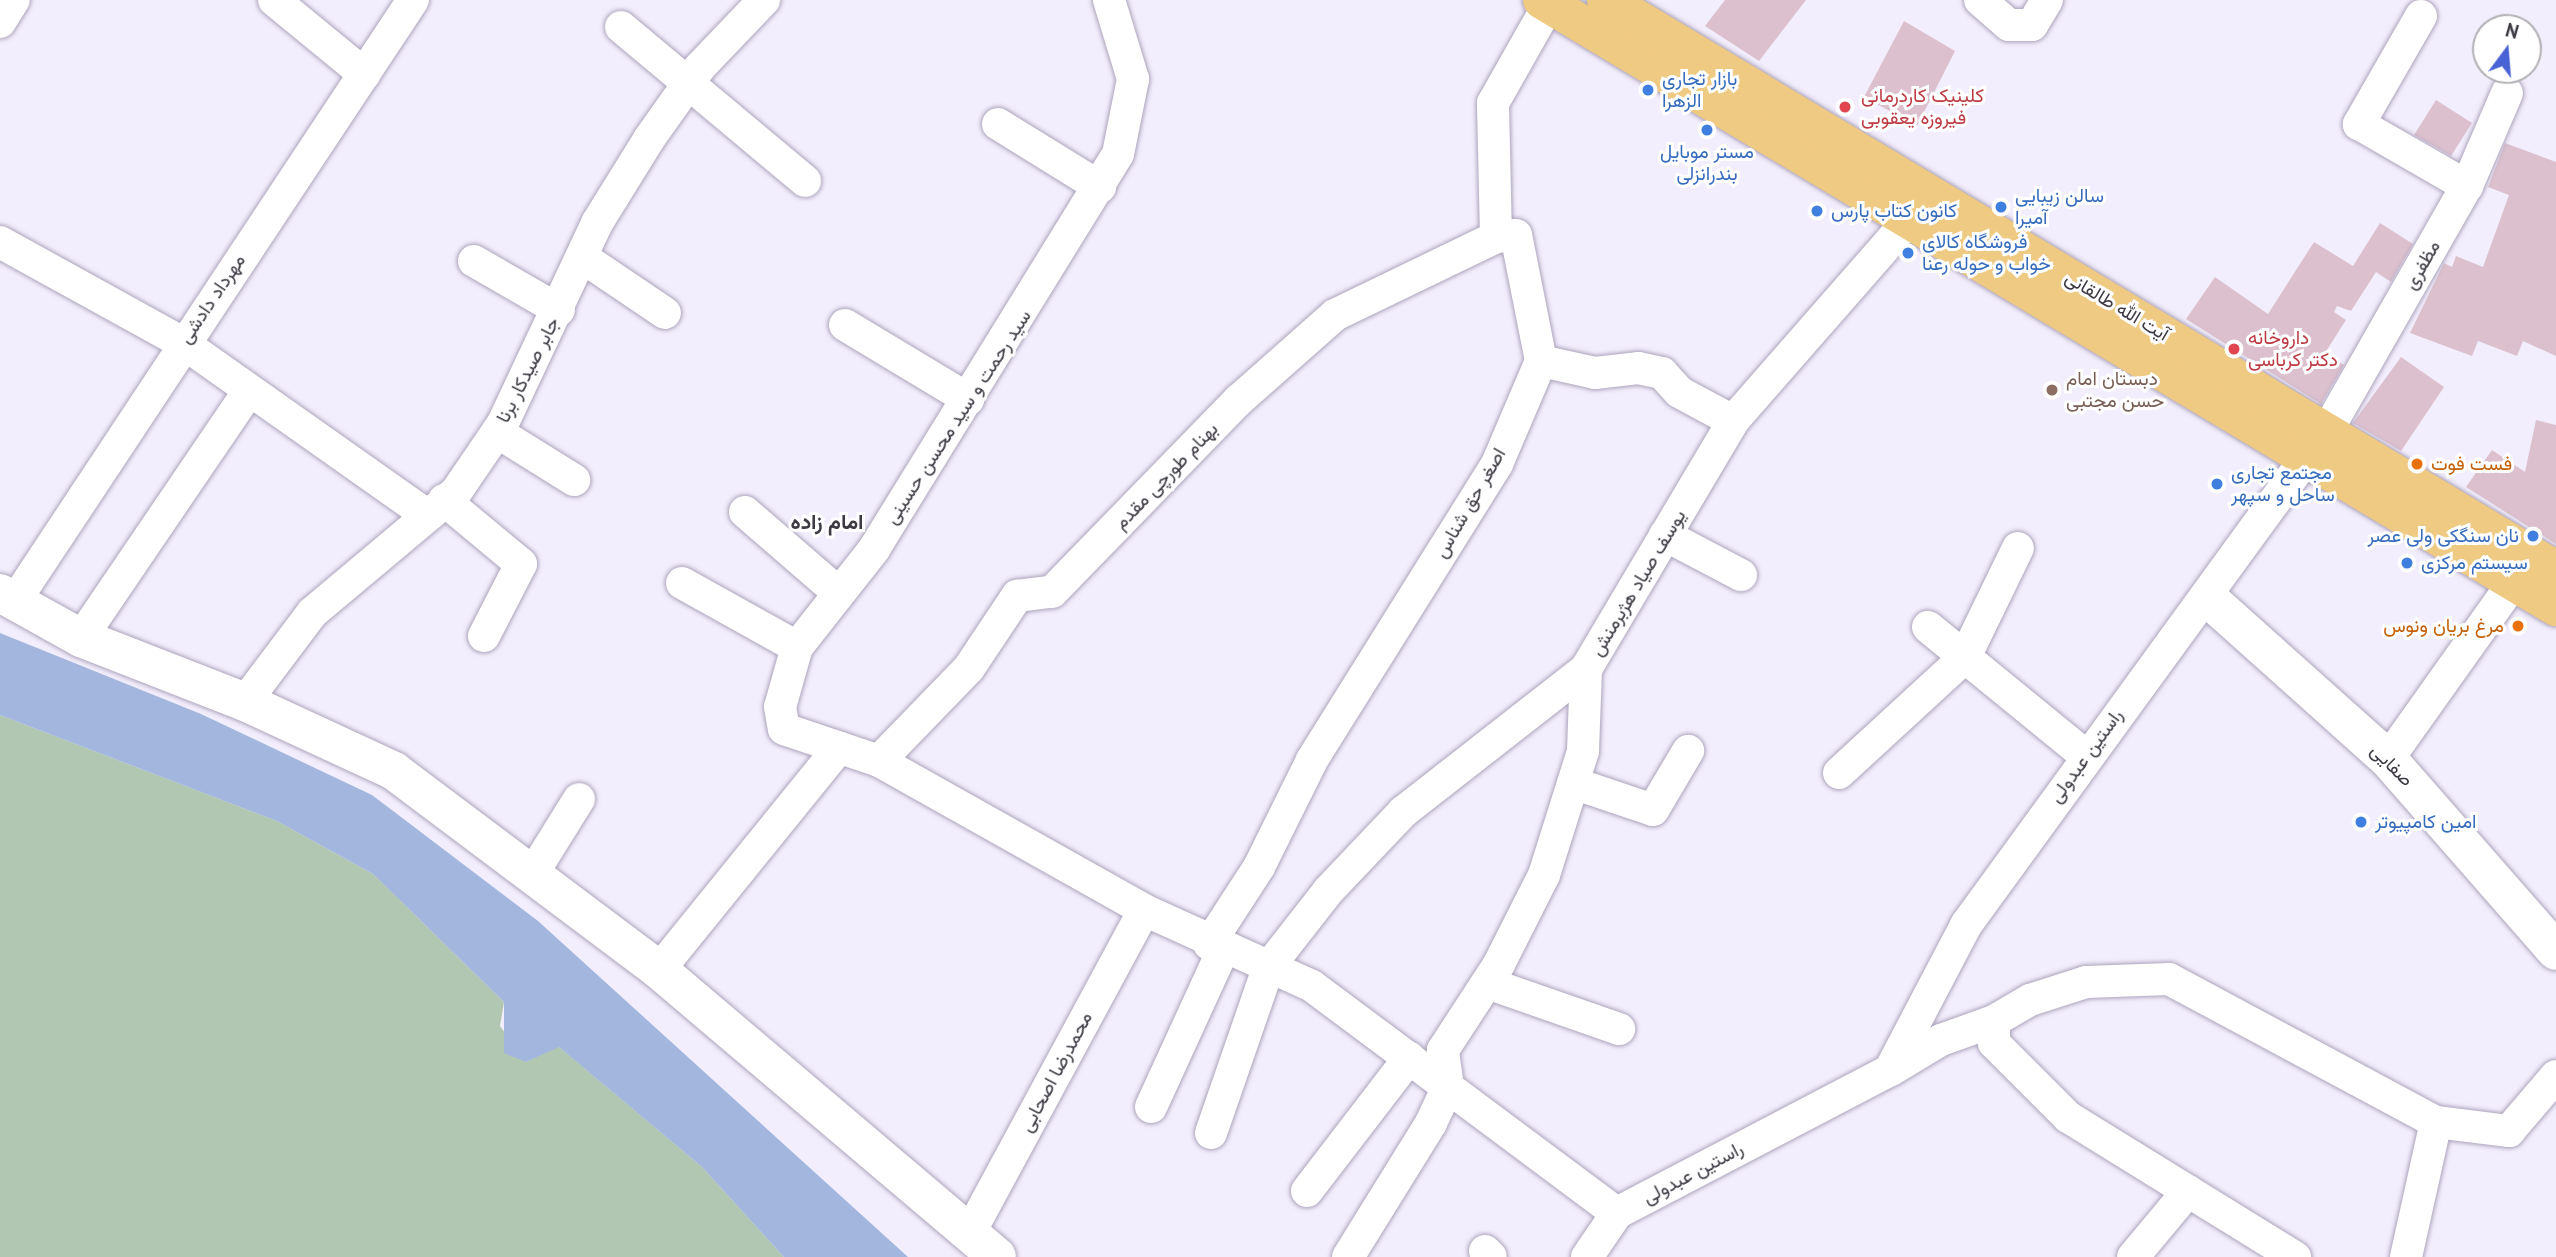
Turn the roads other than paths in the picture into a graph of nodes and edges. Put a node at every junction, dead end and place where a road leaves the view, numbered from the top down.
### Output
1 (14, 0) edge
2 (274, 0) edge
3 (413, 0) edge
4 (764, 0) edge
5 (1109, 0) edge
6 (1980, 0) edge
7 (2047, 0) edge
8 (1547, 1) edge
9 (1608, 9) edge
10 (2421, 16) dead end
11 (0, 22) edge
12 (621, 27) dead end
13 (364, 74) junction
14 (691, 79) junction
15 (2507, 93) dead end
16 (998, 124) dead end
17 (805, 181) dead end
18 (2467, 186) junction
19 (1100, 187) junction
20 (1909, 220) junction
21 (1496, 237) junction
22 (0, 242) edge
23 (582, 257) junction
24 (474, 261) dead end
25 (559, 310) junction
26 (665, 313) dead end
27 (845, 325) dead end
28 (183, 342) junction
29 (1541, 362) junction
30 (249, 391) junction
31 (968, 399) junction
32 (1733, 421) junction
33 (497, 432) junction
34 (2316, 444) junction
35 (574, 480) dead end
36 (434, 507) junction
37 (745, 512) dead end
38 (1665, 535) junction
39 (2018, 548) dead end
40 (2556, 570) edge
41 (1741, 575) dead end
42 (2515, 582) junction
43 (682, 583) dead end
44 (839, 593) junction
45 (7, 597) edge
46 (2209, 599) junction
47 (2556, 607) edge
48 (1927, 627) dead end
49 (484, 636) dead end
50 (81, 638) junction
51 (797, 648) junction
52 (1965, 657) junction
53 (1586, 669) junction
54 (245, 702) junction
55 (839, 748) junction
56 (1688, 751) dead end
57 (2085, 755) junction
58 (2388, 759) junction
59 (879, 761) junction
60 (1839, 773) dead end
61 (1573, 783) junction
62 (579, 799) dead end
63 (533, 873) junction
64 (1144, 910) junction
65 (1216, 947) junction
66 (2556, 951) edge
67 (1268, 968) junction
68 (659, 970) junction
69 (1487, 983) junction
70 (1994, 1021) junction
71 (1619, 1028) dead end
72 (1409, 1058) junction
73 (1890, 1070) junction
74 (2556, 1076) edge
75 (1448, 1087) junction
76 (1150, 1107) dead end
77 (2436, 1122) junction
78 (1211, 1133) dead end
79 (1307, 1191) dead end
80 (2188, 1191) junction
81 (1617, 1213) junction
82 (983, 1246) edge
83 (1348, 1257) edge
84 (1587, 1257) edge
85 (2133, 1257) edge
86 (2295, 1257) edge
87 (2406, 1257) edge

1 - 11 street
2 - 13 street
3 - 13 street, مهرداد دادشی
4 - 14 street, جابر صیدکار برنا
5 - 19 street, سید رحمت و سید محسن حسینی
6 - 7 street
8 - 9 main road, آیت الله طالقانی
8 - 21 street
9 - 20 main road, آیت الله طالقانی
9 - 34 main road, آیت الله طالقانی
10 - 18 street
12 - 14 street
13 - 28 street, مهرداد دادشی
14 - 17 street
14 - 23 street, جابر صیدکار برنا
15 - 18 street, مظفری
16 - 19 street
18 - 34 street, مظفری
19 - 31 street, سید رحمت و سید محسن حسینی
20 - 32 street, یوسف صیاد هژبرمنش
20 - 34 main road, آیت الله طالقانی
21 - 29 street
21 - 59 street, بهنام طورچی مقدم
22 - 28 street
23 - 25 street, جابر صیدکار برنا
23 - 26 street
24 - 25 street
25 - 33 street, جابر صیدکار برنا
27 - 31 street
28 - 30 street
28 - 45 street, مهرداد دادشی
29 - 32 street
29 - 65 street, اصغر حق شناس
30 - 36 street
30 - 50 street
31 - 44 street, سید رحمت و سید محسن حسینی
32 - 38 street, یوسف صیاد هژبرمنش
33 - 35 street
33 - 36 street, جابر صیدکار برنا
34 - 40 main road, آیت الله طالقانی
34 - 42 main road, آیت الله طالقانی
34 - 46 street, راستین عبدولی
36 - 49 street
36 - 54 street, جابر صیدکار برنا
37 - 44 street
38 - 41 street
38 - 53 street, یوسف صیاد هژبرمنش
39 - 52 street
42 - 47 main road, آیت الله طالقانی
42 - 58 street
43 - 51 street
44 - 51 street, سید رحمت و سید محسن حسینی
45 - 50 street
46 - 57 street, راستین عبدولی
46 - 58 street, صفایی
48 - 52 street
50 - 54 street
51 - 55 street, سید رحمت و سید محسن حسینی
52 - 57 street
52 - 60 street
53 - 61 street, یوسف صیاد هژبرمنش
53 - 67 street
54 - 63 street
55 - 59 street, سید رحمت و سید محسن حسینی
55 - 68 street
56 - 61 street
57 - 73 street, راستین عبدولی
58 - 66 street, صفایی
59 - 64 street, سید رحمت و سید محسن حسینی
61 - 69 street, یوسف صیاد هژبرمنش
62 - 63 street
63 - 68 street
64 - 65 street, سید رحمت و سید محسن حسینی
64 - 82 street, محمدرضا اصحابی
65 - 67 street, سید رحمت و سید محسن حسینی
65 - 76 street, اصغر حق شناس
67 - 72 street, سید رحمت و سید محسن حسینی
67 - 78 street
68 - 82 street
69 - 71 street
69 - 75 street, یوسف صیاد هژبرمنش
70 - 73 street, راستین عبدولی
70 - 77 street, راستین عبدولی
70 - 80 street
72 - 75 street, سید رحمت و سید محسن حسینی
72 - 79 street
73 - 81 street, راستین عبدولی
74 - 77 street
75 - 81 street, سید رحمت و سید محسن حسینی
75 - 83 street
77 - 87 street
80 - 85 street
80 - 86 street
81 - 84 street, راستین عبدولی

